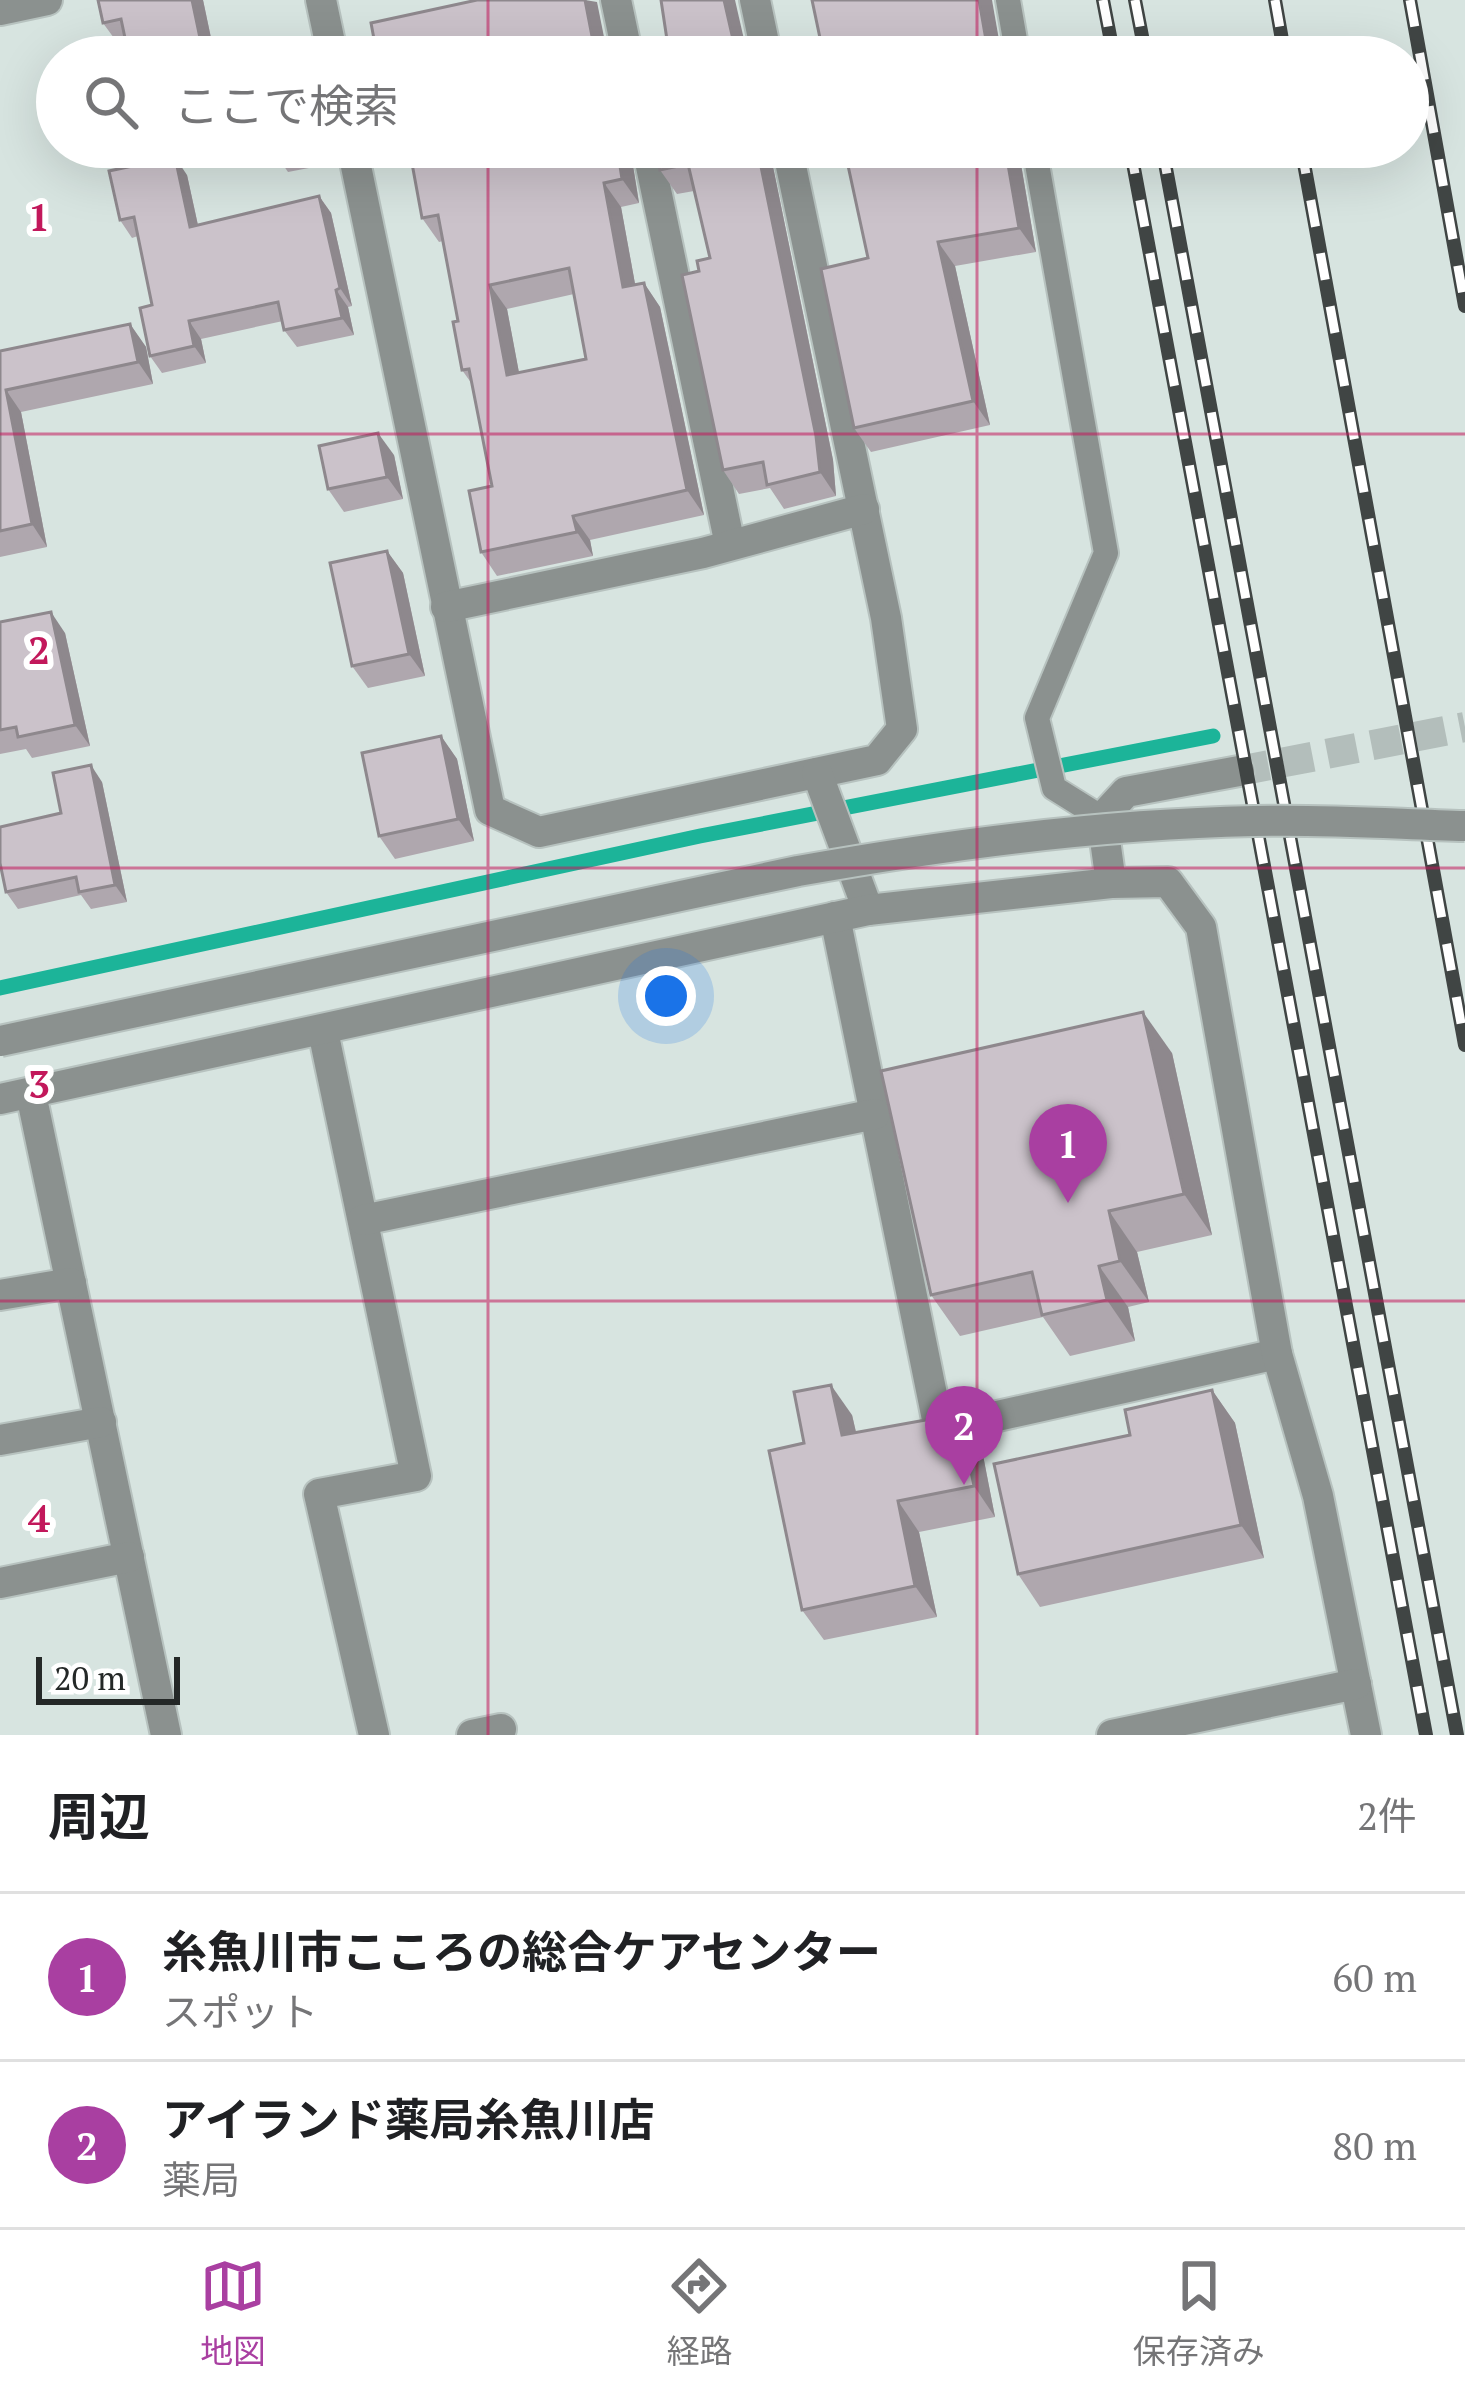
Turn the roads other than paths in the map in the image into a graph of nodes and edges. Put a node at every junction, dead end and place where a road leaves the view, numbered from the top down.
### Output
1 (47, 0) edge
2 (321, 0) edge
3 (616, 0) edge
4 (755, 0) edge
5 (1008, 0) edge
6 (0, 10) edge
7 (329, 36) edge
8 (624, 36) edge
9 (763, 36) edge
10 (1014, 36) edge
11 (356, 168) edge
12 (651, 168) edge
13 (791, 168) edge
14 (1038, 168) edge
15 (864, 508) junction
16 (730, 545) junction
17 (446, 607) junction
18 (1238, 770) tunnel mouth
19 (817, 773) junction
20 (1102, 818) junction
21 (1465, 826) edge
22 (1111, 883) junction
23 (868, 910) junction
24 (835, 917) junction
25 (323, 1030) junction
26 (0, 1041) edge
27 (32, 1094) junction
28 (0, 1099) edge
29 (875, 1114) junction
30 (363, 1220) junction
31 (71, 1283) junction
32 (0, 1295) edge
33 (1277, 1354) junction
34 (100, 1422) junction
35 (0, 1440) edge
36 (129, 1557) junction
37 (0, 1583) edge
38 (1356, 1684) junction
39 (166, 1735) edge
40 (374, 1735) edge
41 (1112, 1735) edge
42 (1366, 1735) edge

1 - 6 street
2 - 7 street
3 - 8 street
4 - 9 street
5 - 10 lane
11 - 17 street
12 - 16 street
13 - 15 street
14 - 20 lane
15 - 16 street
15 - 19 street
16 - 17 street
17 - 19 street
18 - 20 street
19 - 23 street
20 - 22 street
21 - 26 street, bridge
22 - 23 street
22 - 33 street
23 - 24 street
24 - 25 street
24 - 29 street
25 - 27 street
25 - 30 street
27 - 28 street
27 - 31 street
29 - 30 street
29 - 33 street
30 - 40 street
31 - 32 street
31 - 34 street
33 - 38 street
34 - 35 street
34 - 36 street
36 - 37 street
36 - 39 street
38 - 41 street
38 - 42 street

